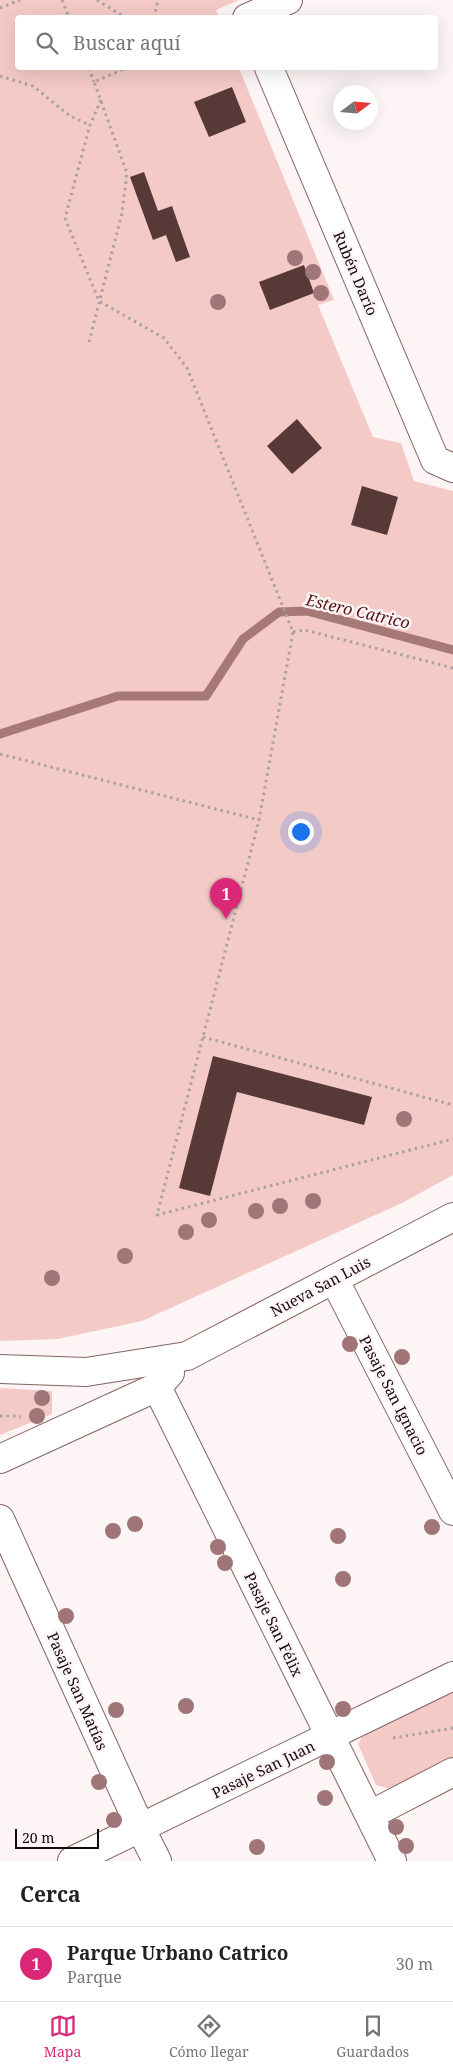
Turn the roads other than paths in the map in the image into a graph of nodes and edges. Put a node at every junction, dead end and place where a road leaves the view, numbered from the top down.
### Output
1 (288, 0) edge
2 (252, 15) edge
3 (269, 70) edge
4 (453, 468) edge
5 (453, 1217) edge
6 (334, 1279) junction
7 (186, 1356) junction
8 (0, 1369) edge
9 (157, 1387) junction
10 (0, 1459) edge
11 (453, 1511) edge
12 (0, 1519) edge
13 (453, 1676) edge
14 (330, 1735) junction
15 (453, 1772) edge
16 (370, 1815) junction
17 (141, 1829) junction
18 (72, 1861) edge
19 (157, 1861) edge
20 (392, 1861) edge

1 - 2 street
3 - 4 street, Rubén Darío
5 - 6 street, Nueva San Luis
6 - 7 street, Nueva San Luis
6 - 11 street, Pasaje San Ignacio
7 - 8 street, Nueva San Luis
7 - 9 street, Nueva San Luis
9 - 10 street, Nueva San Luis
9 - 14 street, Pasaje San Félix
12 - 17 street, Pasaje San Matías
13 - 14 street, Pasaje San Juan
14 - 16 street, Pasaje San Félix
14 - 17 street, Pasaje San Juan
15 - 16 street
16 - 20 street, Pasaje San Félix
17 - 18 street, Pasaje San Juan
17 - 19 street, Pasaje San Matías

